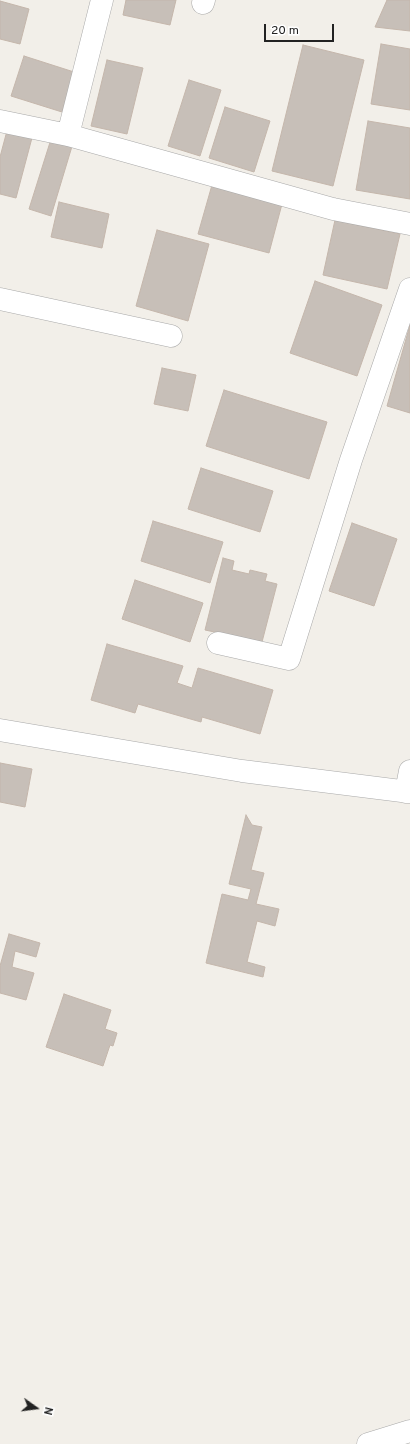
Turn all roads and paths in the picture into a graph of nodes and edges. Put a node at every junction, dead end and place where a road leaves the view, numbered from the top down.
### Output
1 (102, 0) edge
2 (0, 121) edge
3 (68, 134) junction
4 (410, 224) edge
5 (410, 289) edge
6 (0, 299) edge
7 (171, 336) dead end
8 (218, 643) dead end
9 (0, 730) edge
10 (409, 785) edge
11 (410, 1431) edge
12 (368, 1444) edge

1 - 3 street
2 - 3 street
3 - 4 street
5 - 8 street
6 - 7 street
9 - 10 street
11 - 12 street

